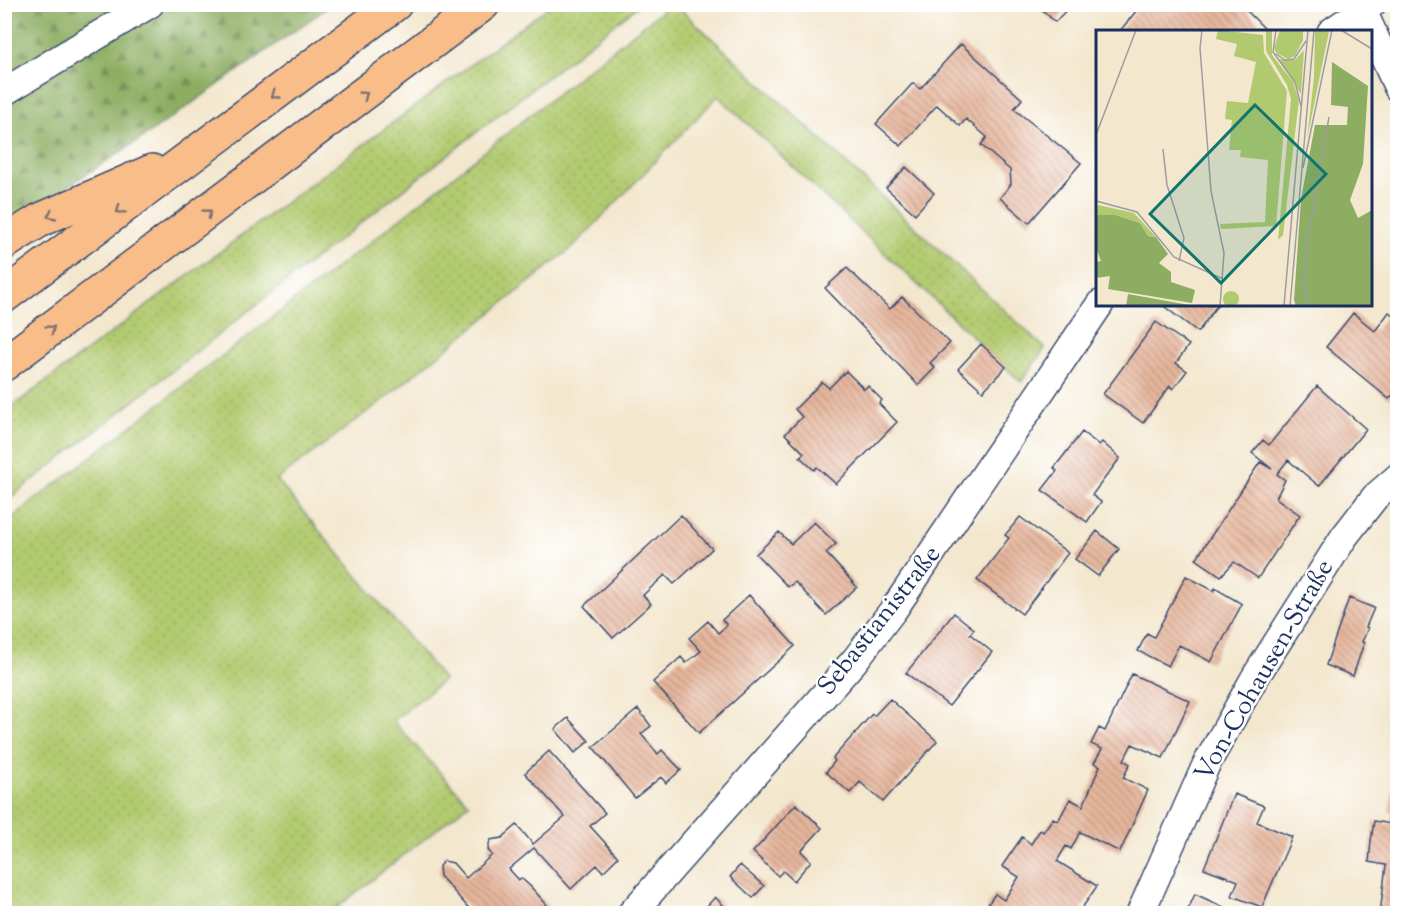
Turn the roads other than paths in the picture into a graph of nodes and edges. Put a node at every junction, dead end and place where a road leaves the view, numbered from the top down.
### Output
1 (150, 4) edge
2 (395, 4) edge
3 (483, 4) edge
4 (1367, 8) edge
5 (1334, 30) edge
6 (1398, 88) edge
7 (4, 92) edge
8 (200, 150) junction
9 (4, 243) edge
10 (4, 296) edge
11 (1099, 306) edge
12 (4, 364) edge
13 (1398, 477) edge
14 (631, 914) edge
15 (1140, 914) edge

1 - 7 street
2 -> 8 highway
12 -> 3 highway
4 - 5 street
4 - 6 street
8 -> 9 highway
8 -> 10 highway
11 - 14 street, Sebastianistraße
13 - 15 street, Von-Cohausen-Straße

